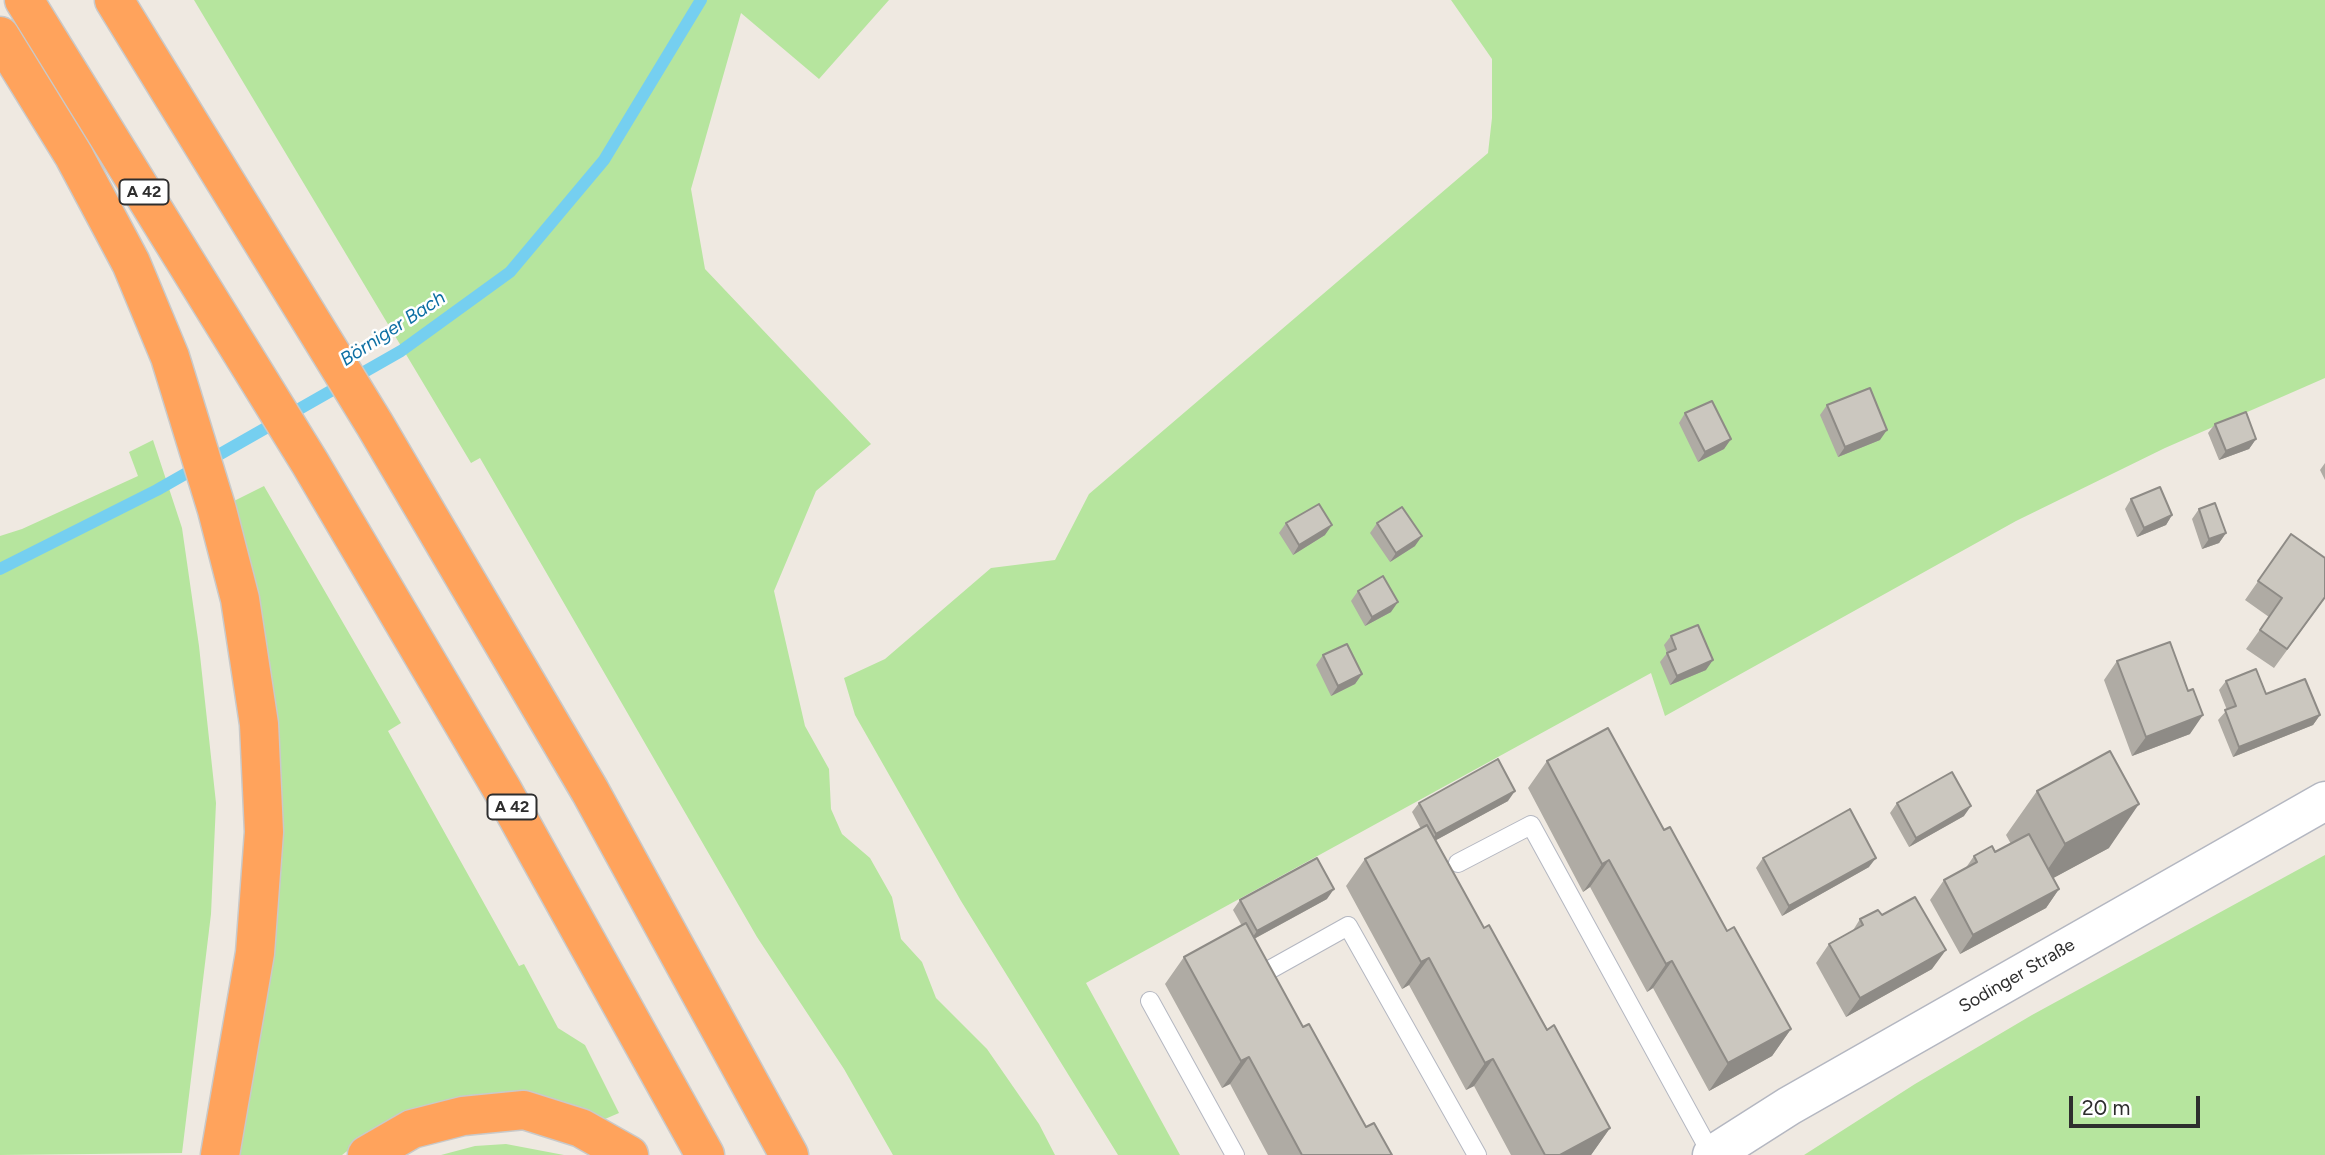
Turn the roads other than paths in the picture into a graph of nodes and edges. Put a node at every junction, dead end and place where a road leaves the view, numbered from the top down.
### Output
1 (24, 0) edge
2 (114, 0) edge
3 (0, 36) edge
4 (2325, 801) edge
5 (1458, 863) dead end
6 (1271, 969) edge
7 (1150, 1001) dead end
8 (220, 1155) edge
9 (367, 1155) edge
10 (629, 1155) edge
11 (705, 1155) edge
12 (789, 1155) edge
13 (1235, 1155) edge
14 (1477, 1155) edge
15 (1712, 1155) edge

1 - 11 highway, A 42
2 - 12 highway
3 - 8 highway
4 - 15 main road, Sodinger Straße
5 - 15 lane
6 - 14 lane
7 - 13 lane
9 - 10 highway

